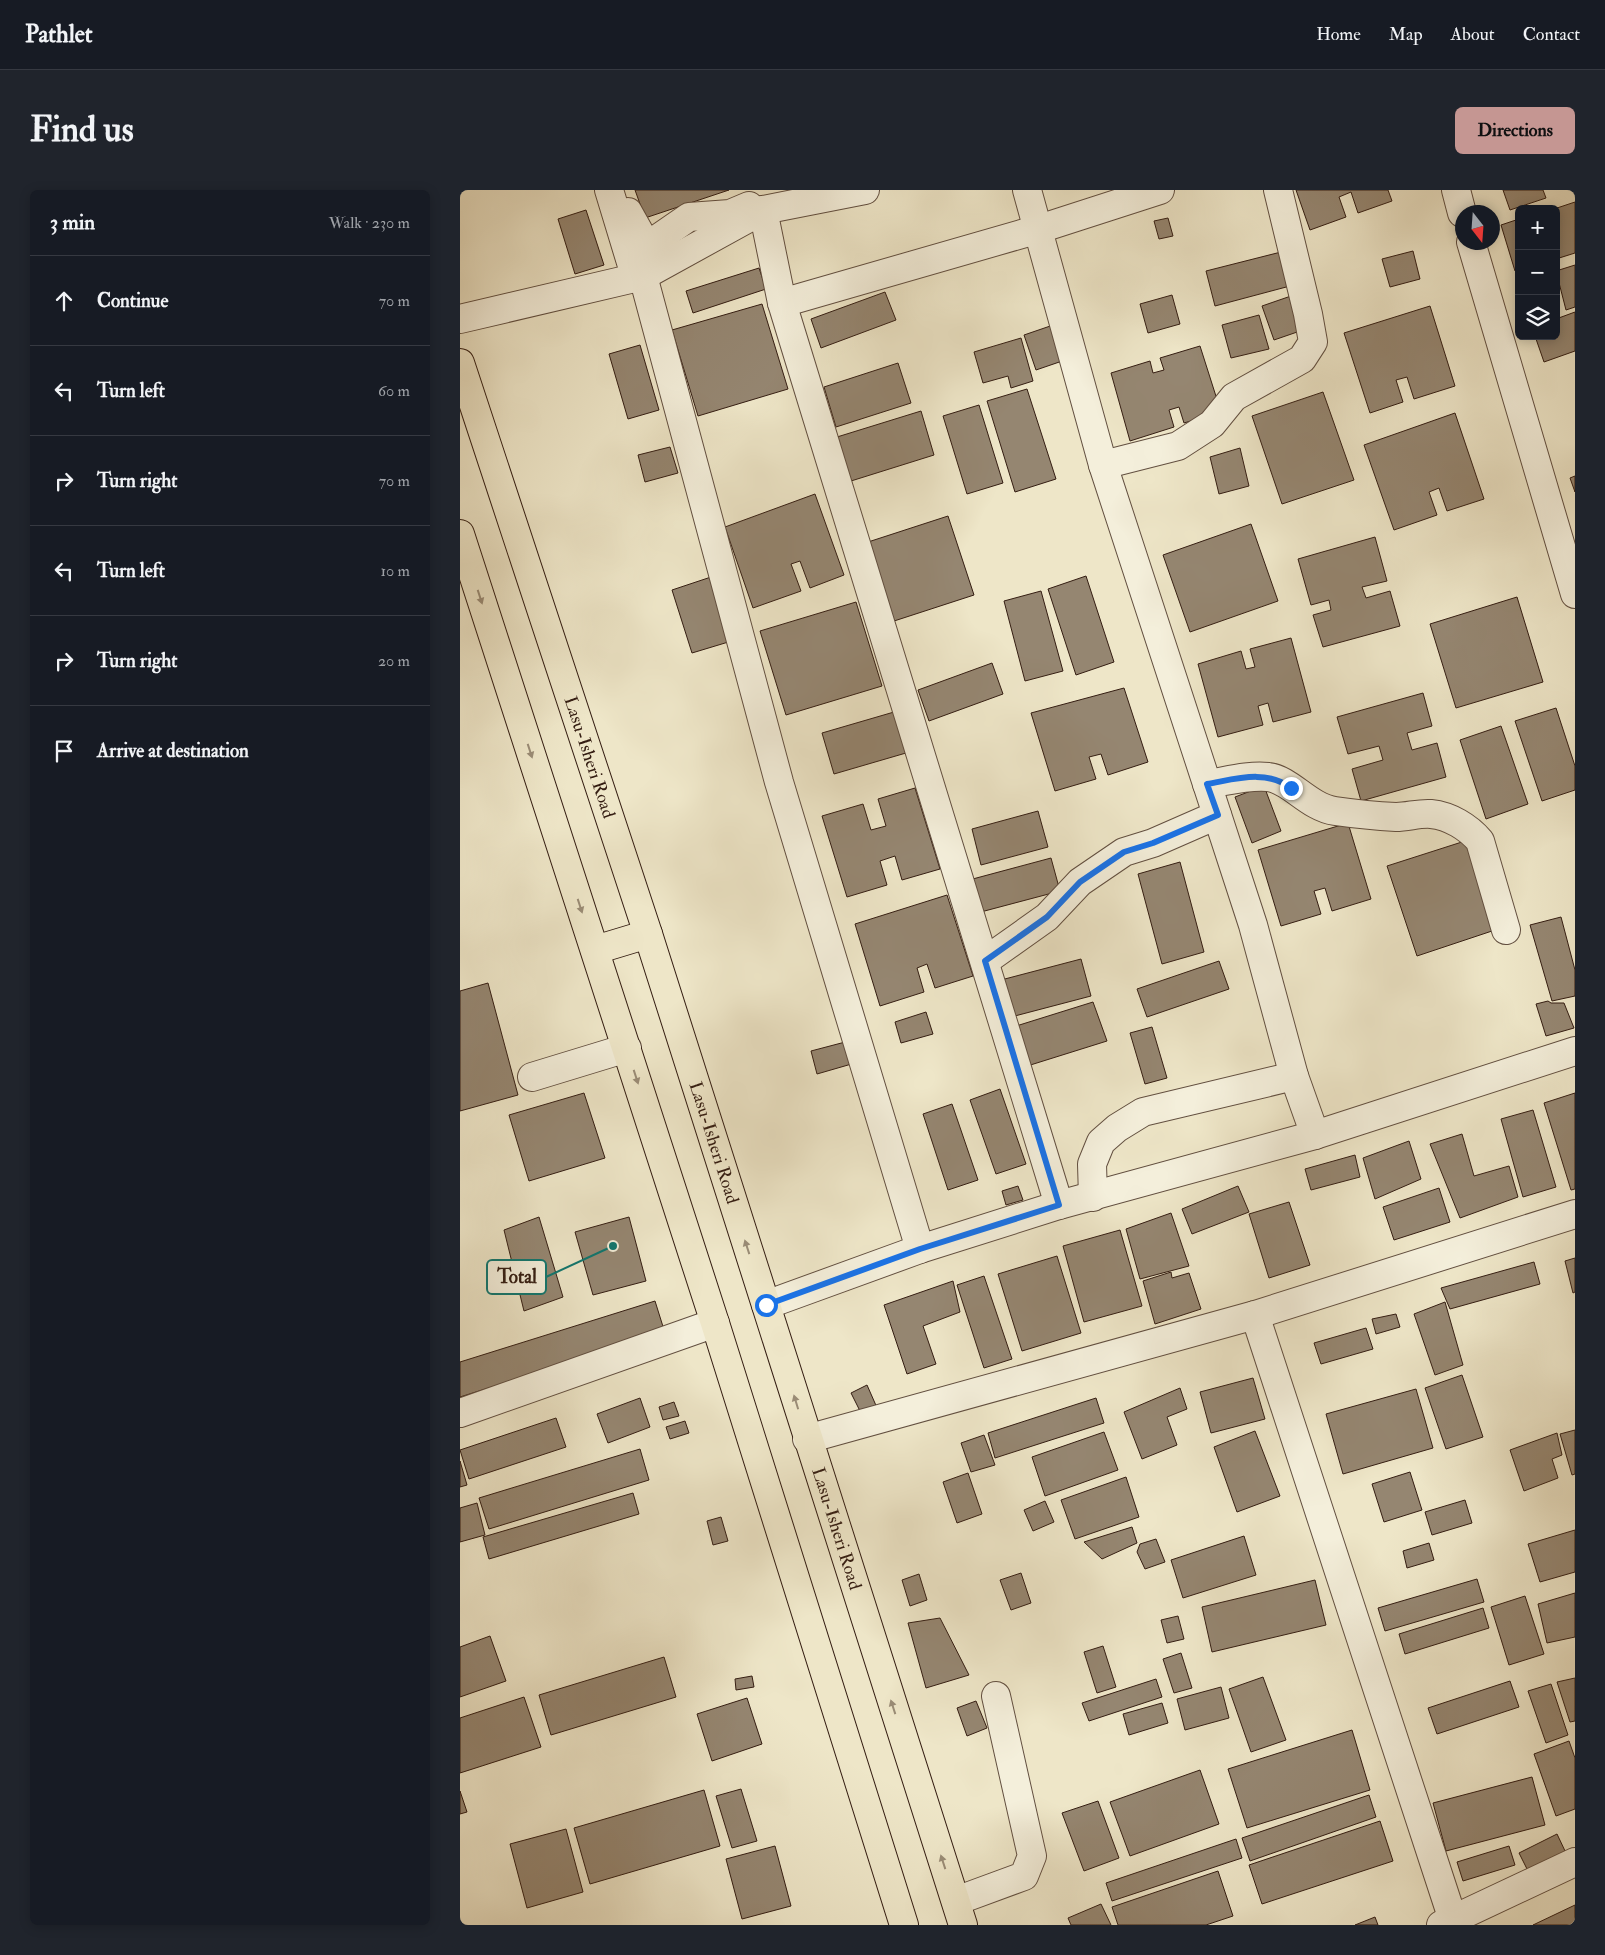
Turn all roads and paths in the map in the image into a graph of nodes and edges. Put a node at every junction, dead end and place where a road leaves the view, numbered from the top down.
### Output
1 (609, 190) edge
2 (615, 190) edge
3 (788, 190) edge
4 (865, 190) edge
5 (1027, 190) edge
6 (1160, 190) edge
7 (1278, 190) edge
8 (1456, 190) edge
9 (1460, 205) edge
10 (763, 210) junction
11 (1039, 229) junction
12 (1473, 250) edge
13 (643, 276) junction
14 (782, 303) junction
15 (460, 319) edge
16 (460, 363) edge
17 (1103, 465) junction
18 (460, 534) edge
19 (466, 572) edge
20 (1575, 594) edge
21 (1207, 784) junction
22 (1218, 815) junction
23 (1506, 930) dead end
24 (648, 934) junction
25 (595, 950) junction
26 (985, 961) junction
27 (627, 1048) junction
28 (1575, 1051) edge
29 (1294, 1076) junction
30 (532, 1077) dead end
31 (1315, 1135) junction
32 (1093, 1198) junction
33 (1059, 1205) junction
34 (1575, 1214) edge
35 (920, 1249) junction
36 (766, 1305) junction
37 (1254, 1315) junction
38 (716, 1323) junction
39 (460, 1413) edge
40 (807, 1439) junction
41 (996, 1696) dead end
42 (1575, 1862) edge
43 (959, 1913) edge
44 (1447, 1922) edge
45 (904, 1925) edge

1 - 13 street
2 - 3 street
4 - 10 street
5 - 11 street
6 - 11 street
7 - 17 street
8 - 9 street
10 - 13 street
10 - 14 street
11 - 14 street
11 - 17 street
12 - 20 street
13 - 15 street
13 - 35 street
14 - 26 street
16 - 24 main road, Lasu-Isheri Road
17 - 21 street
18 - 19 main road
19 -> 25 main road
21 - 22 street
21 - 23 street
22 - 26 street
22 - 29 street
24 - 25 main road
36 -> 24 main road, Lasu-Isheri Road
25 - 27 main road
26 - 33 street
27 - 30 street
27 -> 38 main road
28 - 31 street
29 - 31 street
29 - 32 street
31 - 32 street
32 - 33 street
33 - 35 street
34 - 37 street
35 - 36 street
40 -> 36 main road, Lasu-Isheri Road
37 - 40 street
37 - 44 street
38 - 39 street
38 - 45 main road
43 -> 40 main road, Lasu-Isheri Road
41 - 43 street
42 - 44 street

